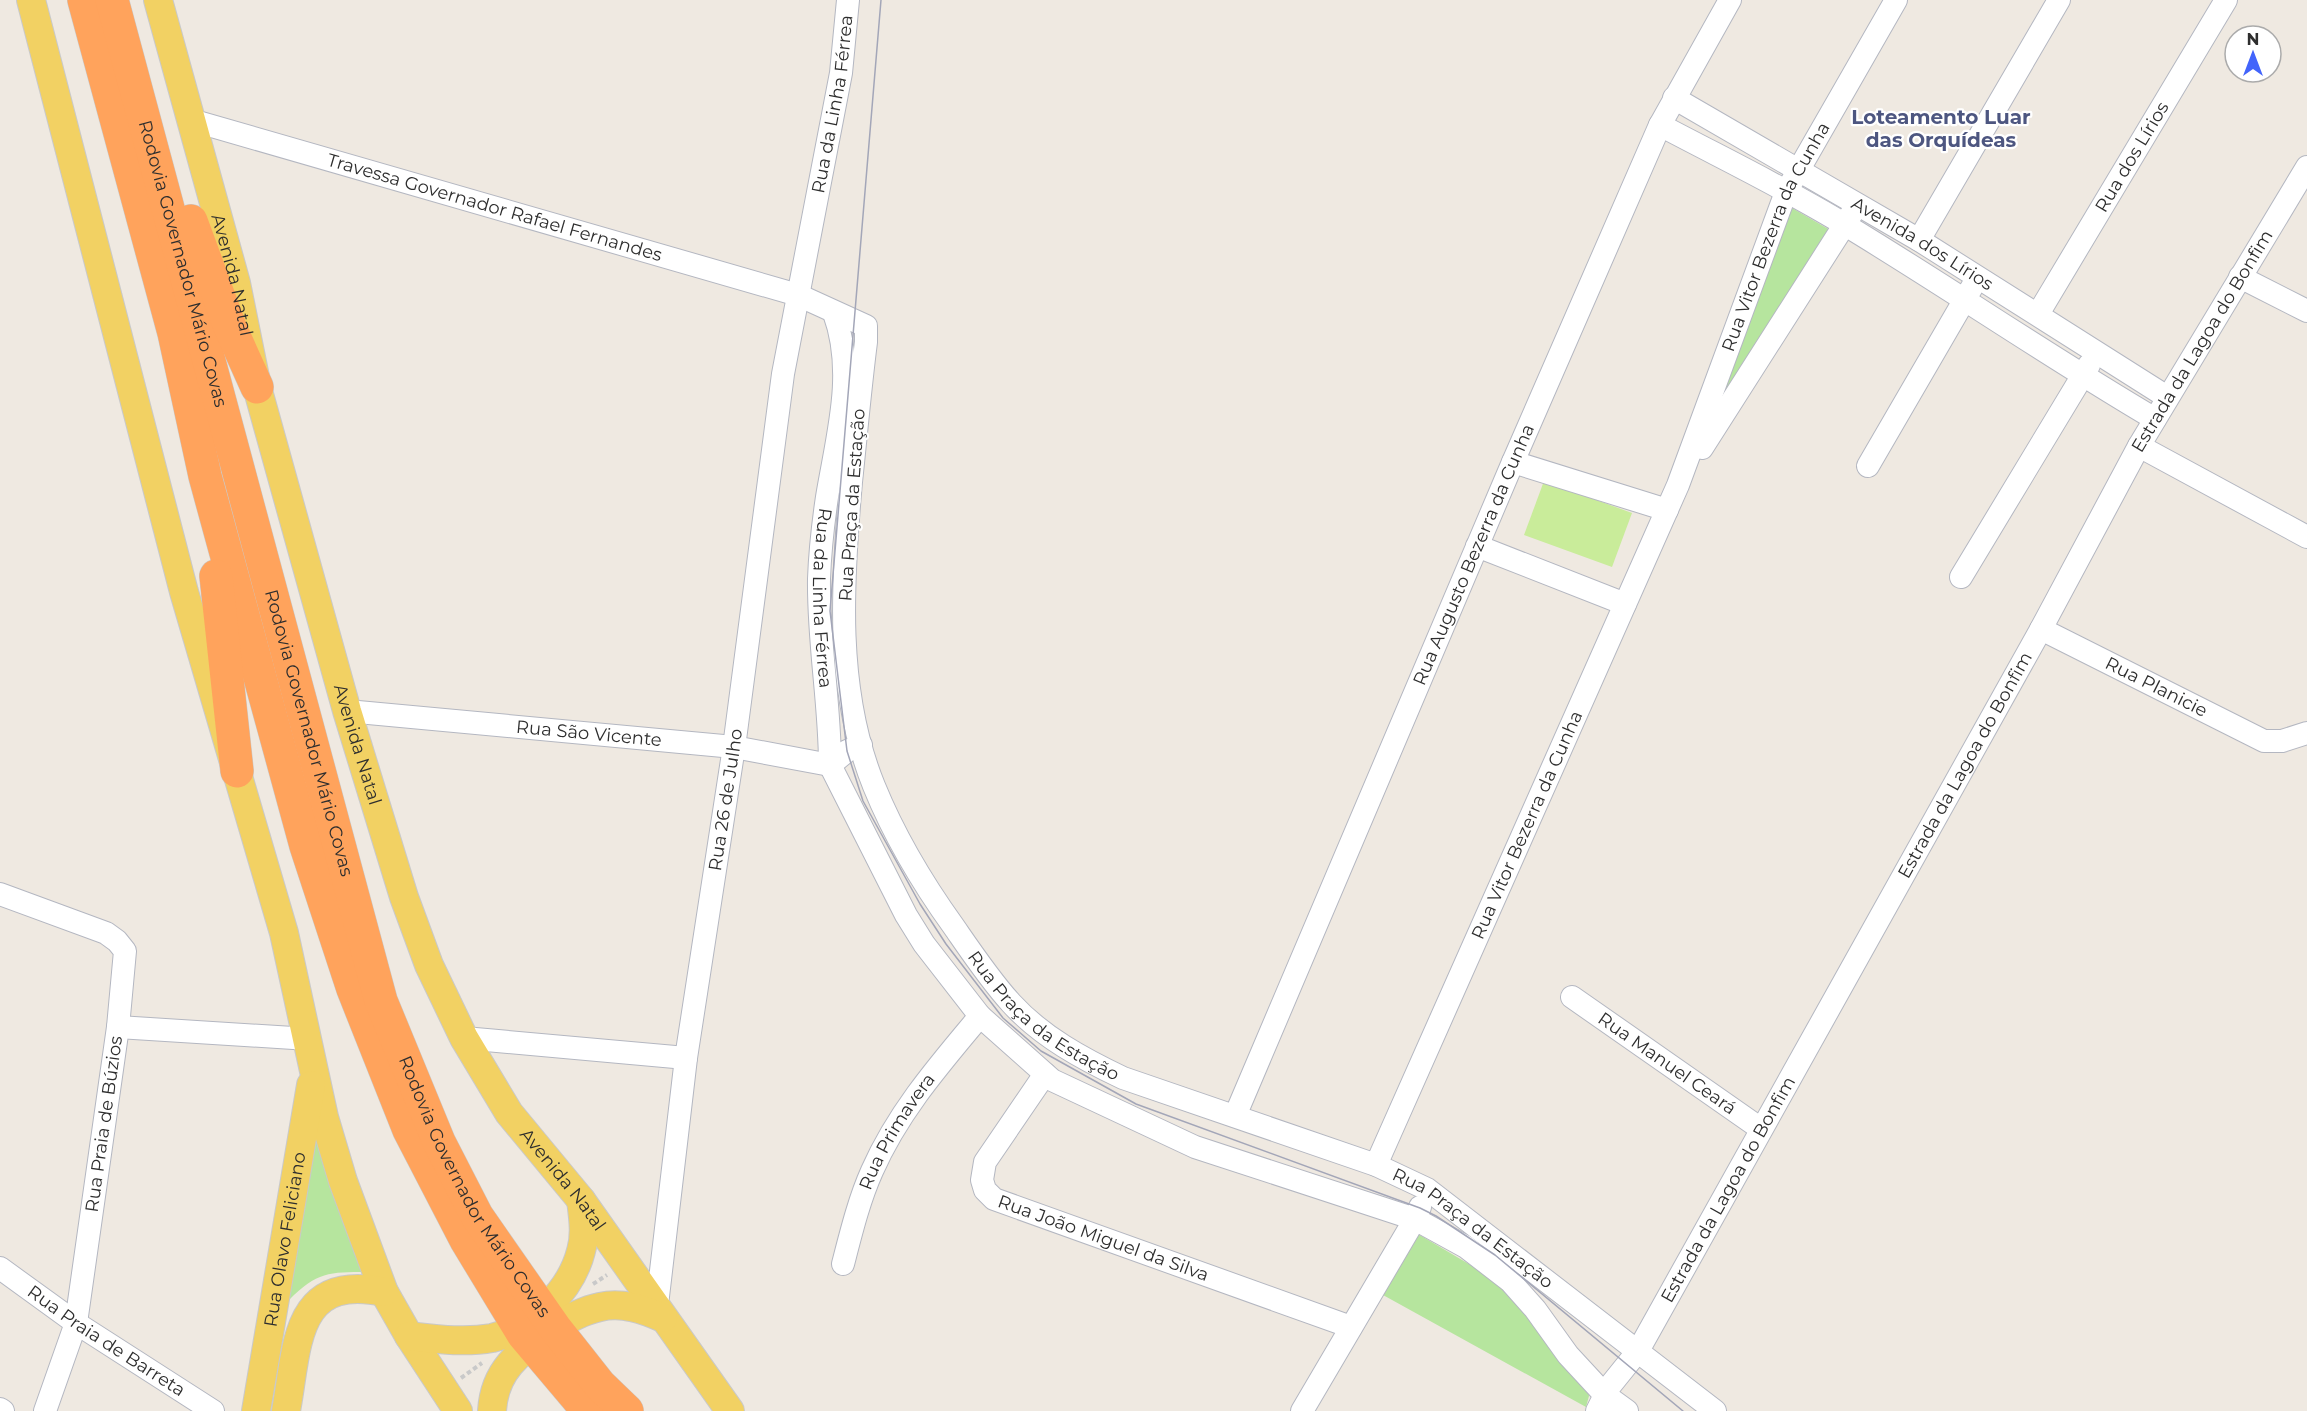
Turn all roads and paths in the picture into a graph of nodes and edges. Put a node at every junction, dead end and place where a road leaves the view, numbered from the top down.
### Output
1 (31, 0) edge
2 (84, 0) edge
3 (112, 0) edge
4 (158, 0) edge
5 (848, 0) edge
6 (1730, 0) edge
7 (1896, 0) edge
8 (2059, 0) edge
9 (2226, 0) edge
10 (1674, 98) junction
11 (139, 102) junction
12 (191, 120) junction
13 (1660, 125) junction
14 (2307, 168) edge
15 (1798, 170) junction
16 (1786, 192) junction
17 (1858, 204) junction
18 (1845, 224) junction
19 (1919, 240) junction
20 (2240, 277) junction
21 (1977, 278) junction
22 (798, 295) junction
23 (1965, 298) junction
24 (2307, 311) edge
25 (834, 313) junction
26 (2038, 314) junction
27 (2095, 353) junction
28 (2083, 377) junction
29 (256, 387) junction
30 (2167, 397) junction
31 (2155, 419) junction
32 (2139, 446) junction
33 (1513, 462) junction
34 (1868, 466) dead end
35 (206, 476) junction
36 (1678, 485) junction
37 (1666, 510) junction
38 (2307, 537) edge
39 (1477, 546) junction
40 (1961, 577) dead end
41 (1625, 604) junction
42 (2041, 629) junction
43 (347, 711) junction
44 (2307, 733) edge
45 (861, 745) junction
46 (734, 747) junction
47 (830, 765) junction
48 (237, 771) junction
49 (0, 894) edge
50 (1572, 997) dead end
51 (980, 1016) junction
52 (118, 1026) junction
53 (464, 1038) junction
54 (309, 1039) junction
55 (686, 1058) junction
56 (314, 1068) junction
57 (1048, 1077) junction
58 (1235, 1116) junction
59 (1761, 1129) junction
60 (1376, 1165) junction
61 (1427, 1189) junction
62 (581, 1200) junction
63 (1415, 1219) junction
64 (843, 1264) dead end
65 (0, 1268) edge
66 (384, 1292) junction
67 (660, 1311) junction
68 (76, 1323) junction
69 (1351, 1327) junction
70 (537, 1328) junction
71 (409, 1336) junction
72 (1632, 1358) junction
73 (1601, 1403) edge
74 (45, 1411) edge
75 (213, 1411) edge
76 (256, 1411) edge
77 (286, 1411) edge
78 (459, 1411) edge
79 (492, 1411) edge
80 (588, 1411) edge
81 (627, 1411) edge
82 (730, 1411) edge
83 (1302, 1411) edge
84 (1627, 1411) edge
85 (1715, 1411) edge

1 - 48 main road
2 - 35 highway, Rodovia Governador Mário Covas
3 - 11 highway, Rodovia Governador Mário Covas
4 - 12 main road, Avenida Natal
5 - 22 street, Rua da Linha Férrea
6 - 10 street, Rua Augusto Bezerra da Cunha
7 - 15 street, Rua Vitor Bezerra da Cunha
8 - 19 street
9 - 26 street, Rua dos Lírios
10 - 13 street, Rua Augusto Bezerra da Cunha
10 - 15 street, Avenida dos Lírios
11 - 29 highway
11 - 70 highway, Rodovia Governador Mário Covas
12 - 22 street, Travessa Governador Rafael Fernandes
12 - 29 main road, Avenida Natal
13 - 16 street, Avenida dos Lírios
13 - 33 street, Rua Augusto Bezerra da Cunha
14 - 20 street, Estrada da Lagoa do Bonfim
15 - 16 street, Rua Vitor Bezerra da Cunha
15 - 17 street, Avenida dos Lírios
16 - 18 street, Avenida dos Lírios
16 - 36 street, Rua Vitor Bezerra da Cunha
17 - 18 street, Rua Vitor Bezerra da Cunha
17 - 19 street, Avenida dos Lírios
18 - 23 street, Avenida dos Lírios
18 - 36 street, Rua Vitor Bezerra da Cunha
19 - 21 street, Avenida dos Lírios
20 - 24 street
20 - 30 street, Estrada da Lagoa do Bonfim
21 - 23 street
21 - 26 street, Avenida dos Lírios
22 - 25 street
22 - 46 street, Rua 26 de Julho
23 - 28 street, Avenida dos Lírios
23 - 34 street
25 - 45 street, Rua Praça da Estação
25 - 47 street, Rua da Linha Férrea
26 - 27 street, Avenida dos Lírios
27 - 28 street
27 - 30 street, Avenida dos Lírios
28 - 31 street, Avenida dos Lírios
28 - 40 street
29 - 43 main road, Avenida Natal
30 - 31 street, Estrada da Lagoa do Bonfim
31 - 32 street, Estrada da Lagoa do Bonfim
32 - 38 street
32 - 42 street, Estrada da Lagoa do Bonfim
33 - 37 street
33 - 39 street, Rua Augusto Bezerra da Cunha
35 - 48 highway
35 - 70 highway, Rodovia Governador Mário Covas
36 - 37 street, Rua Vitor Bezerra da Cunha
37 - 41 street, Rua Vitor Bezerra da Cunha
39 - 41 street
39 - 58 street, Rua Augusto Bezerra da Cunha
41 - 60 street, Rua Vitor Bezerra da Cunha
42 - 44 street, Rua Planicie
42 - 59 street, Estrada da Lagoa do Bonfim
43 - 46 street, Rua São Vicente
43 - 53 main road, Avenida Natal
45 - 47 street
45 - 58 street, Rua Praça da Estação
46 - 47 street, Rua São Vicente
46 - 55 street, Rua 26 de Julho
47 - 51 street, Rua da Linha Férrea
48 - 54 main road
49 - 52 street, Rua Praia de Búzios
50 - 59 street, Rua Manuel Ceará
51 - 57 street, Rua da Linha Férrea
51 - 64 street, Rua Primavera
52 - 54 street
52 - 68 street, Rua Praia de Búzios
53 - 55 street
53 - 62 main road, Avenida Natal
54 - 56 main road
55 - 67 street, Rua 26 de Julho
56 - 66 main road
56 - 76 main road, Rua Olavo Feliciano
57 - 63 street, Rua Praça da Estação
57 - 69 street, Rua João Miguel da Silva
58 - 60 street, Rua Praça da Estação
59 - 72 street, Estrada da Lagoa do Bonfim
60 - 61 street, Rua Praça da Estação
61 - 63 street
61 - 72 street, Rua Praça da Estação
62 - 67 main road, Avenida Natal
62 - 70 main road
63 - 69 street
63 - 73 street, Rua Praça da Estação
65 - 68 street, Rua Praia de Barreta
66 - 71 main road
66 - 77 main road, Rua Olavo Feliciano
67 - 70 main road
67 - 82 main road, Avenida Natal
68 - 74 street, Rua Praia de Búzios
68 - 75 street, Rua Praia de Barreta
69 - 83 street
70 - 71 main road
70 - 79 main road
70 - 80 highway, Rodovia Governador Mário Covas
70 - 81 highway, Rodovia Governador Mário Covas
71 - 78 main road
72 - 73 street, Estrada da Lagoa do Bonfim
72 - 85 street, Rua Praça da Estação
73 - 84 street, Rua Praça da Estação

